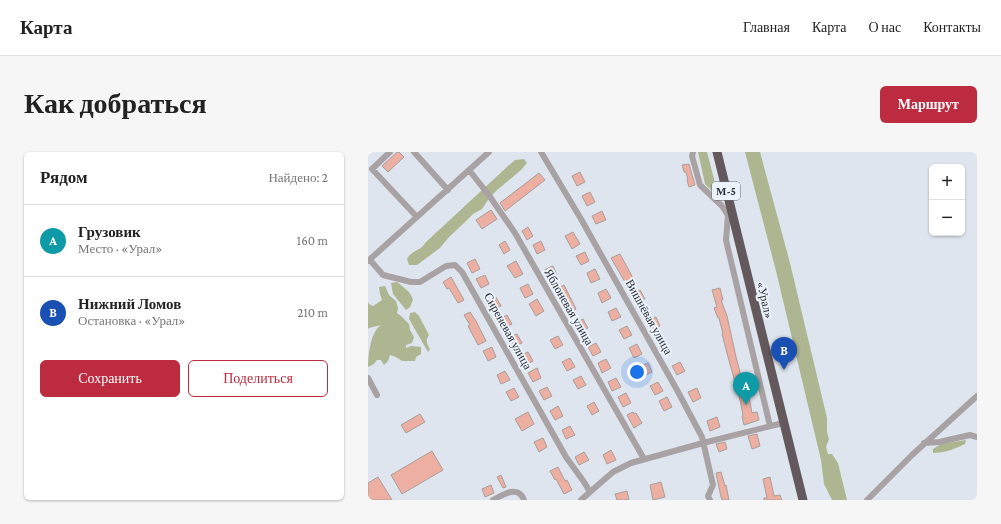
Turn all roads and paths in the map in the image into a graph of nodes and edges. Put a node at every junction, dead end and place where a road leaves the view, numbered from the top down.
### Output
1 (390, 152) edge
2 (414, 152) edge
3 (489, 152) edge
4 (541, 152) edge
5 (693, 152) edge
6 (717, 152) edge
7 (469, 170) junction
8 (448, 190) junction
9 (728, 215) junction
10 (417, 218) junction
11 (736, 230) junction
12 (369, 260) edge
13 (368, 378) edge
14 (377, 395) dead end
15 (977, 396) edge
16 (783, 423) junction
17 (770, 426) junction
18 (977, 437) edge
19 (703, 443) junction
20 (924, 443) junction
21 (644, 460) junction
22 (590, 492) junction
23 (493, 500) edge
24 (524, 500) edge
25 (581, 500) edge
26 (710, 500) edge
27 (803, 500) edge
28 (867, 500) edge

1 - 10 street
2 - 8 street
3 - 7 street
4 - 19 street, Вишнёвая улица
5 - 9 street
6 - 11 highway, «Урал» / М-5
7 - 8 street
7 - 21 street, Яблоневая улица
8 - 10 street
9 - 11 street
9 - 17 street
10 - 12 street
11 - 16 highway, «Урал» / М-5
12 - 22 street, Сиреневая улица
13 - 14 street
15 - 20 street
16 - 17 street
16 - 27 highway, «Урал» / М-5
17 - 19 street
18 - 20 street
19 - 21 street
19 - 26 street, Вишнёвая улица
20 - 28 street
21 - 22 street
22 - 25 street
23 - 24 street

